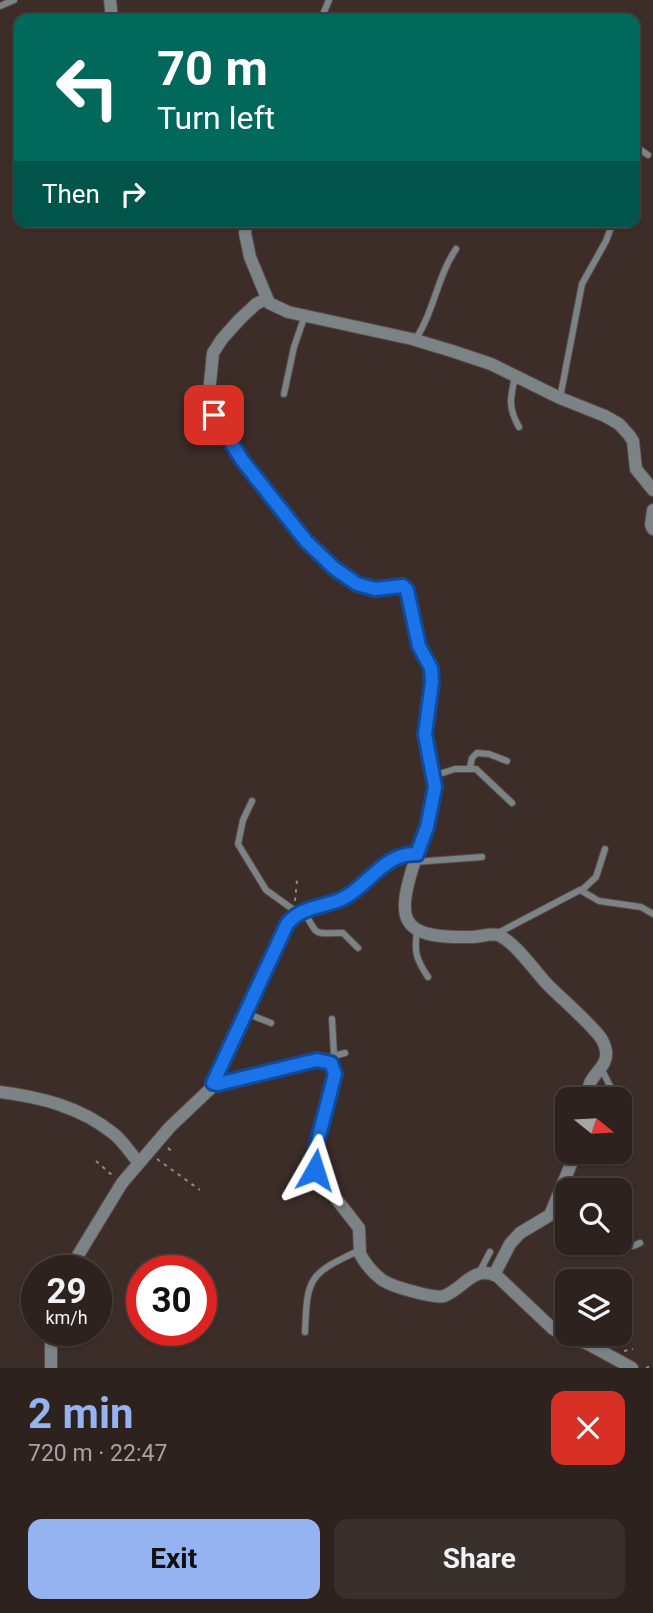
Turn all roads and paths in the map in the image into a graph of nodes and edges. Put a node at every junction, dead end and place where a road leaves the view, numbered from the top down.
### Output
1 (14, 0) edge
2 (0, 6) edge
3 (640, 149) edge
4 (648, 155) dead end
5 (245, 228) edge
6 (611, 228) edge
7 (456, 250) dead end
8 (266, 299) junction
9 (305, 315) junction
10 (415, 340) junction
11 (516, 375) junction
12 (284, 394) dead end
13 (560, 398) junction
14 (519, 427) dead end
15 (653, 490) edge
16 (653, 510) edge
17 (653, 529) edge
18 (507, 761) dead end
19 (470, 767) junction
20 (433, 776) junction
21 (252, 802) dead end
22 (512, 803) dead end
23 (604, 849) dead end
24 (482, 857) dead end
25 (416, 858) junction
26 (297, 880) dead end
27 (582, 890) junction
28 (298, 911) junction
29 (653, 914) edge
30 (417, 931) junction
31 (496, 934) junction
32 (358, 948) dead end
33 (428, 977) dead end
34 (244, 1013) junction
35 (332, 1019) dead end
36 (271, 1023) dead end
37 (345, 1053) dead end
38 (330, 1058) junction
39 (601, 1068) junction
40 (213, 1083) junction
41 (589, 1087) edge
42 (610, 1087) edge
43 (0, 1092) edge
44 (148, 1152) junction
45 (96, 1161) dead end
46 (139, 1163) junction
47 (571, 1164) edge
48 (122, 1183) junction
49 (200, 1190) dead end
50 (550, 1215) junction
51 (555, 1216) edge
52 (640, 1243) dead end
53 (632, 1246) edge
54 (358, 1251) junction
55 (490, 1252) dead end
56 (78, 1255) edge
57 (479, 1273) junction
58 (494, 1275) junction
59 (305, 1332) dead end
60 (51, 1346) edge
61 (653, 1364) edge
62 (51, 1368) edge
63 (632, 1368) edge
64 (646, 1368) edge

1 - 2 lane
3 - 4 lane
5 - 8 street
6 - 13 lane
7 - 10 lane
8 - 9 street
8 - 20 street
9 - 10 street
9 - 12 lane
10 - 11 street
11 - 13 street
11 - 14 lane
13 - 15 street
16 - 17 street
18 - 19 lane
19 - 20 lane
19 - 22 lane
20 - 25 street
21 - 28 lane
23 - 27 lane
24 - 25 lane
25 - 28 street
25 - 30 street
26 - 28 path
27 - 29 lane
27 - 31 lane
28 - 32 lane
28 - 34 street
30 - 31 street
30 - 33 lane
31 - 39 street
34 - 36 lane
34 - 40 street
35 - 38 lane
37 - 38 lane
38 - 40 street
38 - 54 street
39 - 41 street
39 - 42 lane
40 - 44 street
43 - 46 street
44 - 46 street
44 - 49 path
45 - 48 path
46 - 48 street
47 - 50 street
48 - 56 street
50 - 51 lane
50 - 58 street
52 - 53 lane
54 - 57 street
54 - 59 lane
55 - 57 lane
57 - 58 street
58 - 63 street
60 - 62 street
61 - 64 path

